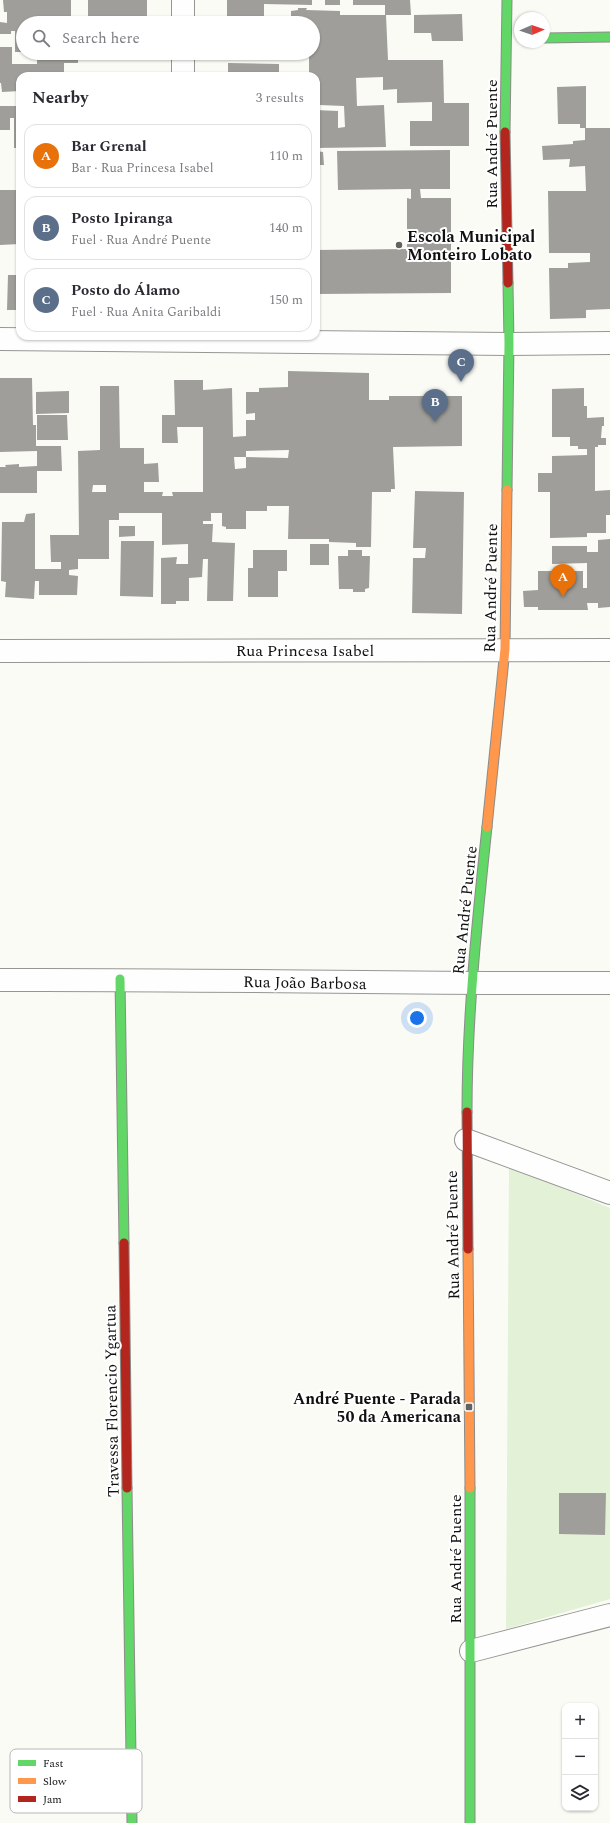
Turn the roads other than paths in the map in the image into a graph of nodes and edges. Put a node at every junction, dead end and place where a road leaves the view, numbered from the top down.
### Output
1 (183, 0) edge
2 (507, 0) edge
3 (183, 16) edge
4 (610, 37) edge
5 (550, 38) edge
6 (183, 60) edge
7 (183, 72) edge
8 (0, 339) edge
9 (16, 339) edge
10 (251, 340) edge
11 (610, 343) edge
12 (509, 344) junction
13 (505, 649) junction
14 (610, 650) edge
15 (0, 651) edge
16 (120, 979) junction
17 (0, 980) edge
18 (610, 983) edge
19 (471, 984) junction
20 (466, 1140) junction
21 (610, 1193) edge
22 (610, 1615) edge
23 (471, 1651) junction
24 (131, 1749) edge
25 (132, 1813) edge
26 (132, 1823) edge
27 (470, 1823) edge

1 - 3 street
2 - 12 main road, Rua André Puente
4 - 5 main road
6 - 7 street
8 - 9 street
10 - 12 street
11 - 12 street
12 - 13 main road, Rua André Puente
13 - 14 street, Rua Princesa Isabel
13 - 15 street, Rua Princesa Isabel
13 - 19 main road, Rua André Puente
16 - 17 street, Rua João Barbosa
16 - 19 street, Rua João Barbosa
16 - 24 main road, Travessa Florencio Ygartua
18 - 19 street, Rua João Barbosa
19 - 20 main road, Rua André Puente
20 - 21 street
20 - 23 main road, Rua André Puente
22 - 23 street
23 - 27 main road, Rua André Puente
25 - 26 main road, Travessa Florencio Ygartua

